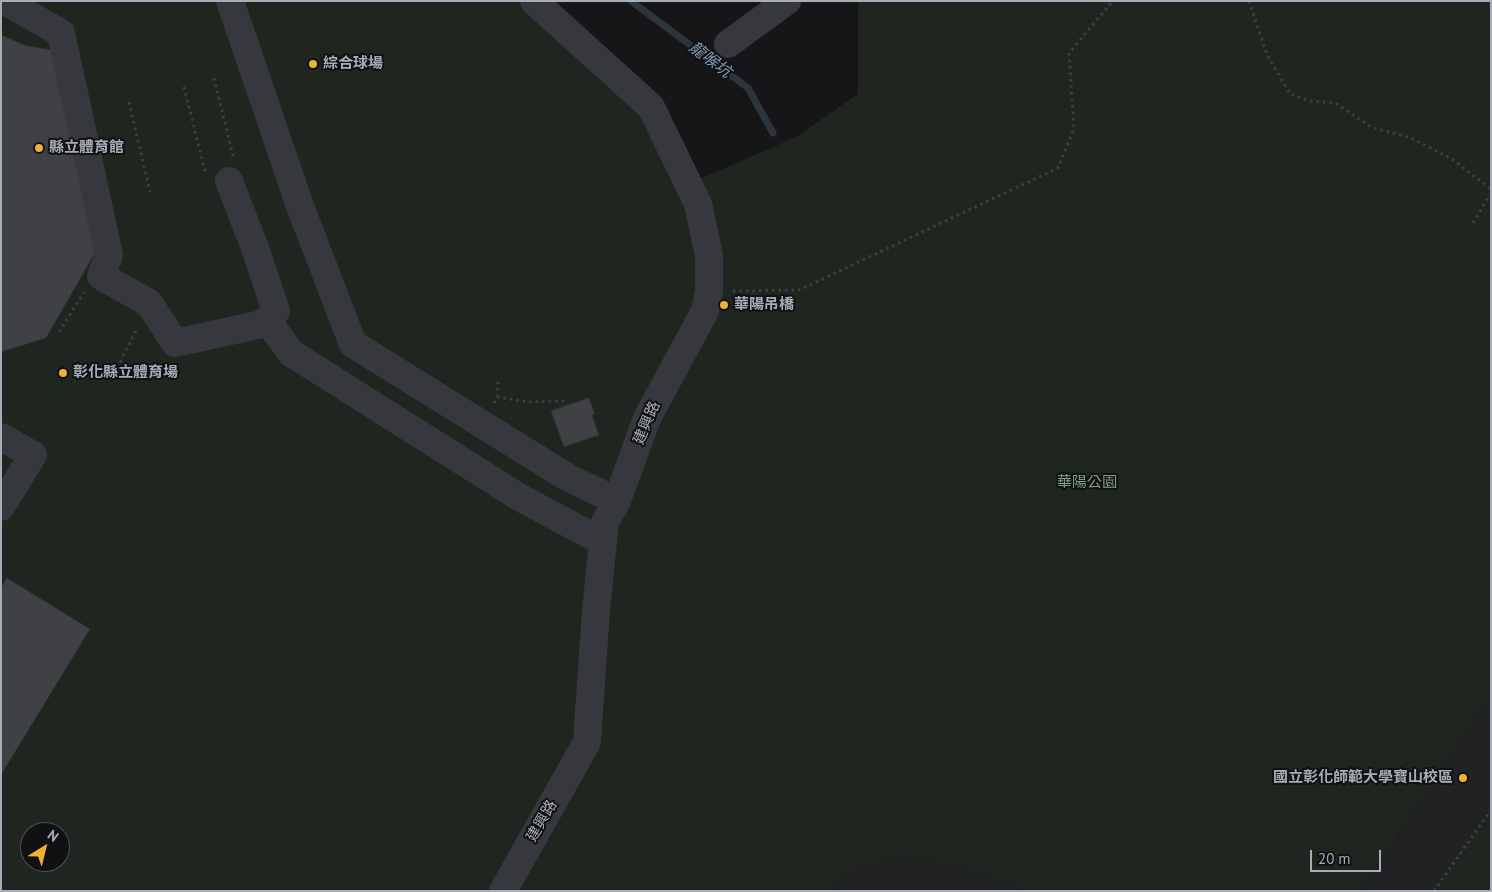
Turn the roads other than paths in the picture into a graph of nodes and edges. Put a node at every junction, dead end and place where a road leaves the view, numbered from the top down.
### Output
1 (5, 1) edge
2 (230, 1) edge
3 (534, 1) edge
4 (787, 1) edge
5 (728, 44) dead end
6 (223, 171) road end
7 (267, 320) junction
8 (1, 436) edge
9 (617, 501) junction
10 (1, 507) edge
11 (603, 542) junction
12 (503, 891) edge

1 - 7 street
2 - 9 street
3 - 9 street, 建興路
4 - 5 street
6 - 7 street
7 - 11 street
8 - 10 street
9 - 11 street, 建興路
11 - 12 street, 建興路

